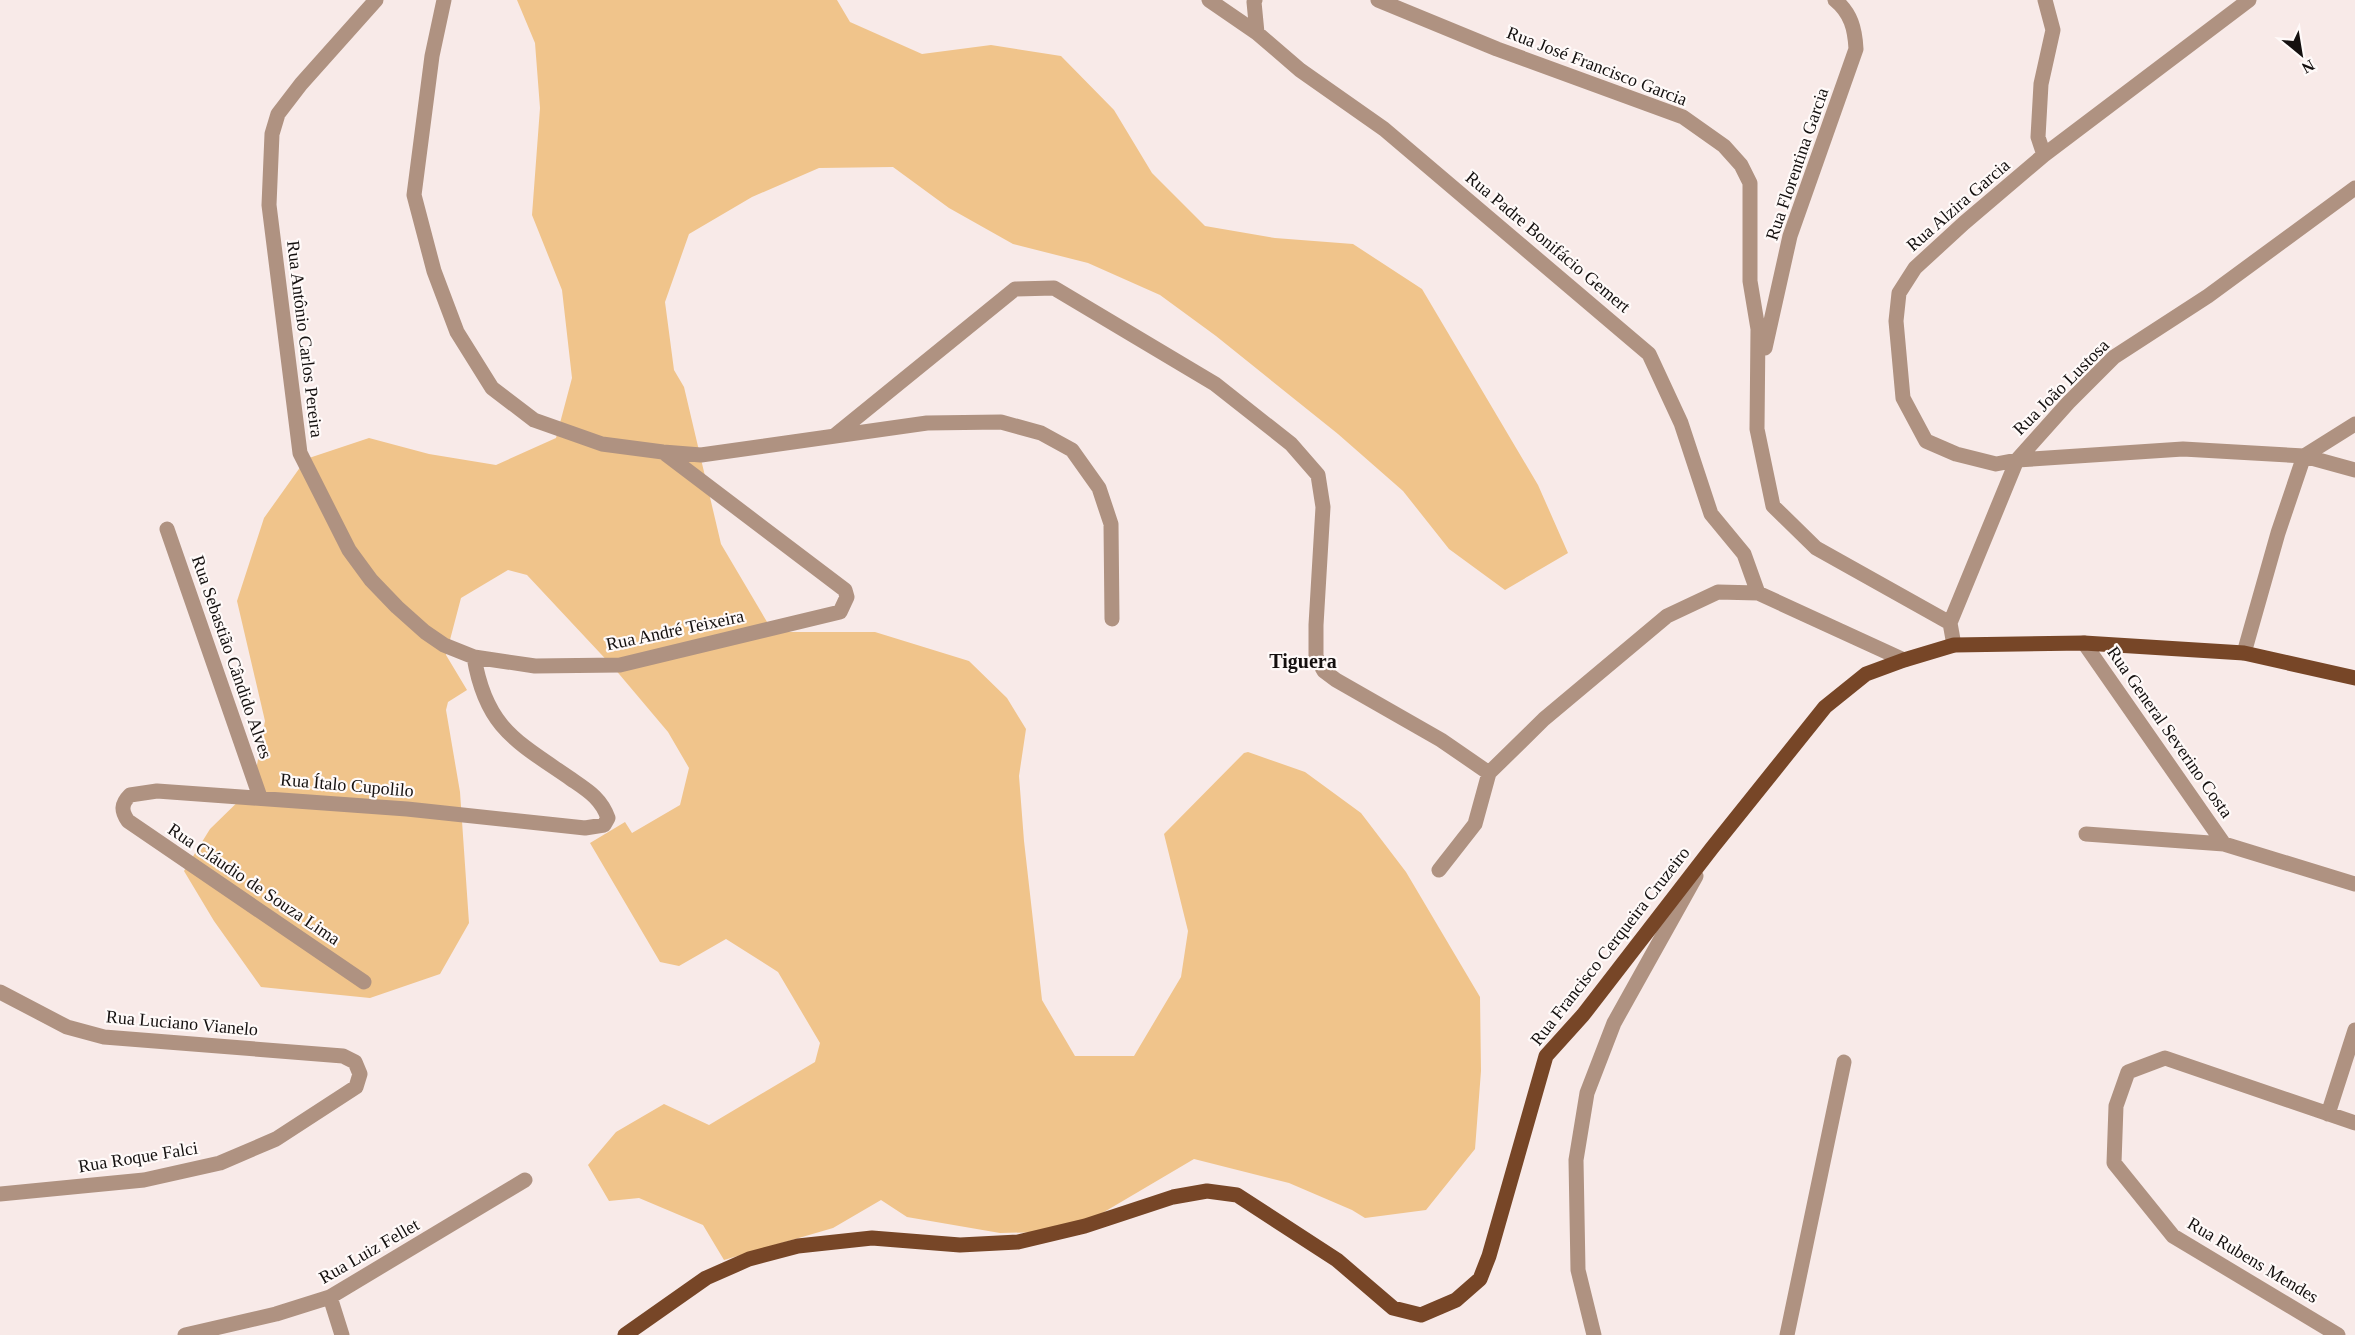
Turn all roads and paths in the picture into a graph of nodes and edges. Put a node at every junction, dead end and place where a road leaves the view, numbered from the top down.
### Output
1 (376, 0) edge
2 (444, 0) edge
3 (1209, 0) edge
4 (1255, 0) edge
5 (1378, 0) edge
6 (1835, 0) edge
7 (2045, 0) edge
8 (2249, 0) edge
9 (1257, 33) junction
10 (2044, 155) junction
11 (2355, 188) edge
12 (1756, 383) junction
13 (2355, 424) edge
14 (834, 436) junction
15 (663, 452) junction
16 (2304, 456) junction
17 (2017, 460) junction
18 (2355, 470) edge
19 (167, 529) dead end
20 (1758, 593) junction
21 (1112, 619) dead end
22 (1950, 623) junction
23 (2084, 643) junction
24 (1954, 645) junction
25 (2244, 653) junction
26 (474, 657) junction
27 (1904, 660) junction
28 (2355, 678) edge
29 (1489, 773) junction
30 (260, 797) junction
31 (124, 816) joint
32 (2086, 834) dead end
33 (2224, 844) junction
34 (1712, 848) junction
35 (1439, 870) dead end
36 (2355, 884) edge
37 (364, 982) dead end
38 (0, 992) edge
39 (2355, 1030) edge
40 (1844, 1062) dead end
41 (360, 1074) joint
42 (2328, 1114) junction
43 (2355, 1123) edge
44 (525, 1180) dead end
45 (0, 1194) edge
46 (330, 1297) junction
47 (185, 1335) edge
48 (342, 1335) edge
49 (625, 1335) edge
50 (1593, 1335) edge
51 (1787, 1335) edge
52 (2338, 1335) edge

1 - 26 street, Rua Antônio Carlos Pereira
2 - 15 street
3 - 9 street, Rua Padre Bonifácio Gemert
4 - 9 street
5 - 12 street, Rua José Francisco Garcia
6 - 12 street, Rua Florentina Garcia
7 - 10 street
8 - 10 street, Rua Alzira Garcia
9 - 20 street, Rua Padre Bonifácio Gemert
10 - 17 street, Rua Alzira Garcia
11 - 17 street, Rua João Lustosa
12 - 22 street, Rua José Francisco Garcia
13 - 16 street
14 - 15 street
14 - 21 street
14 - 29 street
15 - 26 street, Rua André Teixeira
16 - 17 street, Rua Alzira Garcia
16 - 18 street, Rua Alzira Garcia
16 - 25 street
17 - 22 street, Rua João Lustosa
19 - 30 street, Rua Sebastião Cândido Alves
20 - 27 street
20 - 29 street
22 - 24 street
23 - 24 main road, Rua Francisco Cerqueira Cruzeiro
23 - 25 main road, Rua Francisco Cerqueira Cruzeiro
23 - 33 street, Rua General Severino Costa
24 - 27 main road, Rua Francisco Cerqueira Cruzeiro
25 - 28 main road, Rua Francisco Cerqueira Cruzeiro
26 - 30 street, Rua Ítalo Cupolilo
27 - 34 main road, Rua Francisco Cerqueira Cruzeiro
29 - 35 street
30 - 31 street, Rua Ítalo Cupolilo
31 - 37 street, Rua Cláudio de Souza Lima
32 - 33 street
33 - 36 street
34 - 49 main road, Rua Francisco Cerqueira Cruzeiro
34 - 50 street
38 - 41 street, Rua Luciano Vianelo
39 - 42 street
40 - 51 street
41 - 45 street, Rua Roque Falci
42 - 43 street, Rua Rubens Mendes
42 - 52 street, Rua Rubens Mendes
44 - 46 street, Rua Luiz Fellet
46 - 47 street, Rua Luiz Fellet
46 - 48 street

